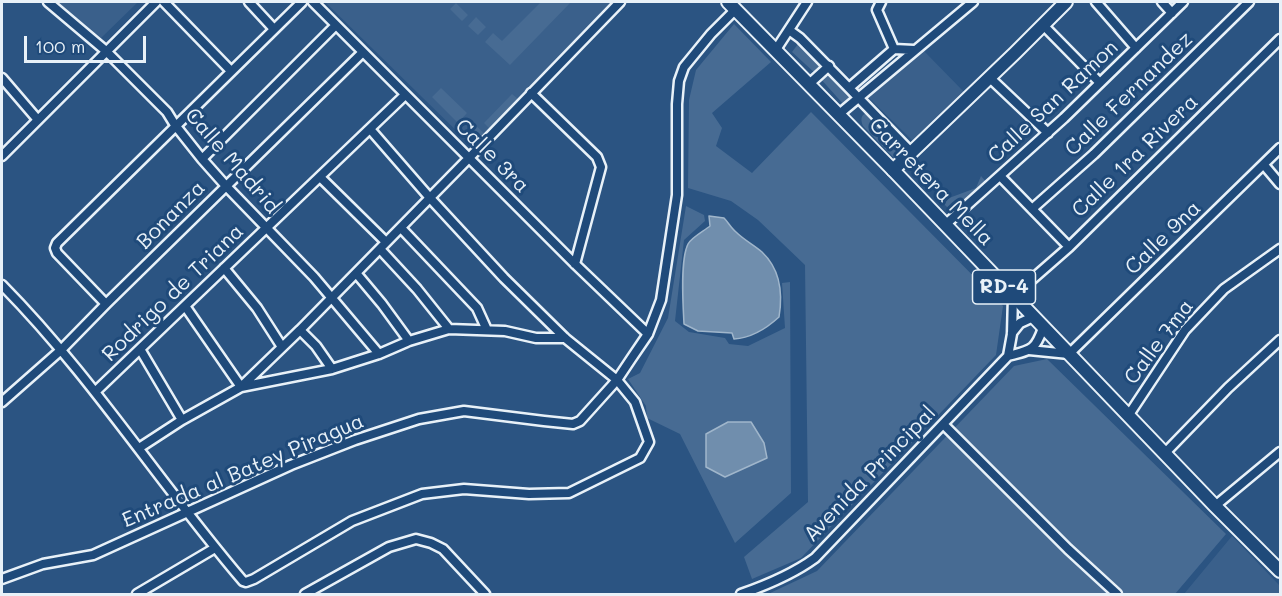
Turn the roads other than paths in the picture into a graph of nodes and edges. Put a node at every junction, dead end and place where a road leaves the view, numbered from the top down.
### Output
1 (48, 2) edge
2 (156, 2) edge
3 (164, 2) edge
4 (249, 2) edge
5 (302, 2) edge
6 (313, 2) edge
7 (620, 2) edge
8 (807, 2) edge
9 (881, 2) edge
10 (973, 2) edge
11 (1066, 2) edge
12 (1096, 2) edge
13 (1162, 2) edge
14 (1183, 2) edge
15 (1249, 2) edge
16 (732, 5) edge
17 (1172, 13) junction
18 (336, 25) junction
19 (1043, 25) junction
20 (274, 29) junction
21 (789, 30) junction
22 (1281, 39) edge
23 (1136, 48) junction
24 (894, 49) junction
25 (914, 50) junction
26 (106, 51) junction
27 (775, 51) junction
28 (363, 52) junction
29 (829, 66) junction
30 (231, 71) junction
31 (2, 78) edge
32 (990, 78) junction
33 (1100, 83) junction
34 (808, 85) junction
35 (849, 88) junction
36 (531, 93) junction
37 (405, 94) junction
38 (858, 99) junction
39 (838, 115) junction
40 (38, 120) junction
41 (175, 125) junction
42 (370, 129) junction
43 (1048, 133) junction
44 (1281, 148) edge
45 (912, 153) junction
46 (2, 156) edge
47 (469, 158) junction
48 (202, 159) junction
49 (1264, 165) junction
50 (893, 170) junction
51 (1000, 176) junction
52 (320, 177) junction
53 (1281, 184) edge
54 (226, 186) junction
55 (430, 198) junction
56 (1032, 209) junction
57 (945, 225) junction
58 (266, 228) junction
59 (400, 228) junction
60 (383, 245) junction
61 (1069, 247) junction
62 (1281, 249) edge
63 (575, 264) junction
64 (224, 268) junction
65 (356, 273) junction
66 (2, 288) edge
67 (1013, 296) junction
68 (331, 298) junction
69 (106, 304) junction
70 (185, 306) junction
71 (1033, 317) junction
72 (1043, 328) junction
73 (449, 329) junction
74 (300, 330) junction
75 (487, 330) junction
76 (648, 334) junction
77 (1012, 334) junction
78 (565, 338) junction
79 (1281, 340) edge
80 (409, 341) junction
81 (282, 348) junction
82 (140, 349) junction
83 (61, 350) junction
84 (1029, 350) junction
85 (379, 354) junction
86 (1069, 354) junction
87 (1008, 356) junction
88 (332, 369) junction
89 (617, 380) junction
90 (241, 387) junction
91 (95, 392) junction
92 (2, 402) edge
93 (1128, 416) junction
94 (182, 420) junction
95 (943, 424) junction
96 (139, 448) junction
97 (1281, 452) edge
98 (1165, 453) junction
99 (1215, 506) junction
100 (189, 512) junction
101 (215, 548) junction
102 (1281, 571) edge
103 (2, 579) edge
104 (764, 590) edge
105 (137, 594) edge
106 (306, 594) edge
107 (485, 594) edge
108 (741, 594) edge
109 (1117, 594) edge

1 - 26 street, Calle Madrid
2 - 26 street
3 - 30 street
4 - 20 street
5 - 20 street
6 - 18 street, Calle 3ra
7 - 36 street
8 - 21 street
9 - 24 street
10 - 25 street
11 - 19 main road
12 - 23 street
13 - 17 street
14 - 17 street, Calle San Ramon
15 - 56 street, Calle Fernandez
16 - 27 main road, Carretera Mella / RD-4
16 - 76 street, Entrada al Batey Piragua
17 - 23 street, Calle San Ramon
18 - 28 street, Calle 3ra
18 - 48 street
19 - 32 main road
19 - 33 street
20 - 30 street
21 - 27 street
21 - 29 street
22 - 61 street, Calle 1ra Rivera
23 - 33 street, Calle San Ramon
24 - 25 street
24 - 35 street
25 - 38 street
26 - 40 street
26 - 41 street, Calle Madrid
27 - 34 main road, Carretera Mella / RD-4
28 - 37 street, Calle 3ra
28 - 54 street, Bonanza
29 - 34 street
29 - 35 street
30 - 41 street
31 - 40 street
32 - 43 street
32 - 45 main road
33 - 43 street, Calle San Ramon
34 - 39 main road, Carretera Mella / RD-4
35 - 38 street
36 - 47 street
36 - 63 street
37 - 42 street, Rodrigo de Triana
37 - 47 street, Calle 3ra
38 - 39 street
38 - 45 street
39 - 50 main road, Carretera Mella / RD-4
40 - 46 street
41 - 48 street, Calle Madrid
41 - 69 street
42 - 52 street, Rodrigo de Triana
42 - 55 street
43 - 51 street, Calle San Ramon
44 - 49 street, Calle 9na
45 - 50 main road
47 - 55 street
47 - 63 street, Calle 3ra
48 - 54 street, Calle Madrid
49 - 53 street
49 - 86 street, Calle 9na
50 - 57 main road, Carretera Mella / RD-4
51 - 56 street
51 - 57 street, Calle San Ramon
52 - 58 street, Rodrigo de Triana
52 - 60 street
54 - 58 street, Calle Madrid
54 - 69 street, Bonanza
55 - 59 street
55 - 78 street
56 - 61 street
57 - 67 main road, Carretera Mella / RD-4
58 - 64 street, Rodrigo de Triana
58 - 68 street, Calle Madrid
59 - 60 street
59 - 75 street
60 - 65 street
60 - 73 street
61 - 67 street, Calle 1ra Rivera
62 - 93 street, Calle 7ma
63 - 76 street, Calle 3ra
64 - 70 street, Rodrigo de Triana
64 - 81 street
65 - 68 street
65 - 80 street
66 - 83 street
67 - 71 main road, Carretera Mella / RD-4
67 - 77 street
68 - 74 street
68 - 85 street, Calle Madrid
69 - 83 street, Bonanza
70 - 82 street, Rodrigo de Triana
70 - 90 street
71 - 72 main road, Carretera Mella / RD-4
71 - 77 street
72 - 84 street
72 - 86 main road, Carretera Mella / RD-4
73 - 75 street
73 - 80 street
74 - 81 street
74 - 88 street
75 - 78 street
76 - 89 street, Entrada al Batey Piragua
77 - 87 street
78 - 89 street
79 - 98 street
80 - 85 street
81 - 90 street
82 - 91 street, Rodrigo de Triana
82 - 94 street
83 - 91 street
83 - 92 street, Bonanza
84 - 86 street
84 - 87 street
85 - 88 street
86 - 93 main road, Carretera Mella / RD-4
87 - 95 street, Avenida Principal
88 - 90 street
89 - 100 street, Entrada al Batey Piragua
89 - 101 street
90 - 94 street
91 - 96 street
93 - 98 main road, Carretera Mella / RD-4
94 - 96 street
95 - 104 street, Avenida Principal
95 - 109 street
96 - 100 street
97 - 99 street
98 - 99 main road, Carretera Mella / RD-4
99 - 102 main road, Carretera Mella / RD-4
100 - 101 street
100 - 103 street, Entrada al Batey Piragua
101 - 105 street
104 - 108 street, Avenida Principal
106 - 107 street

